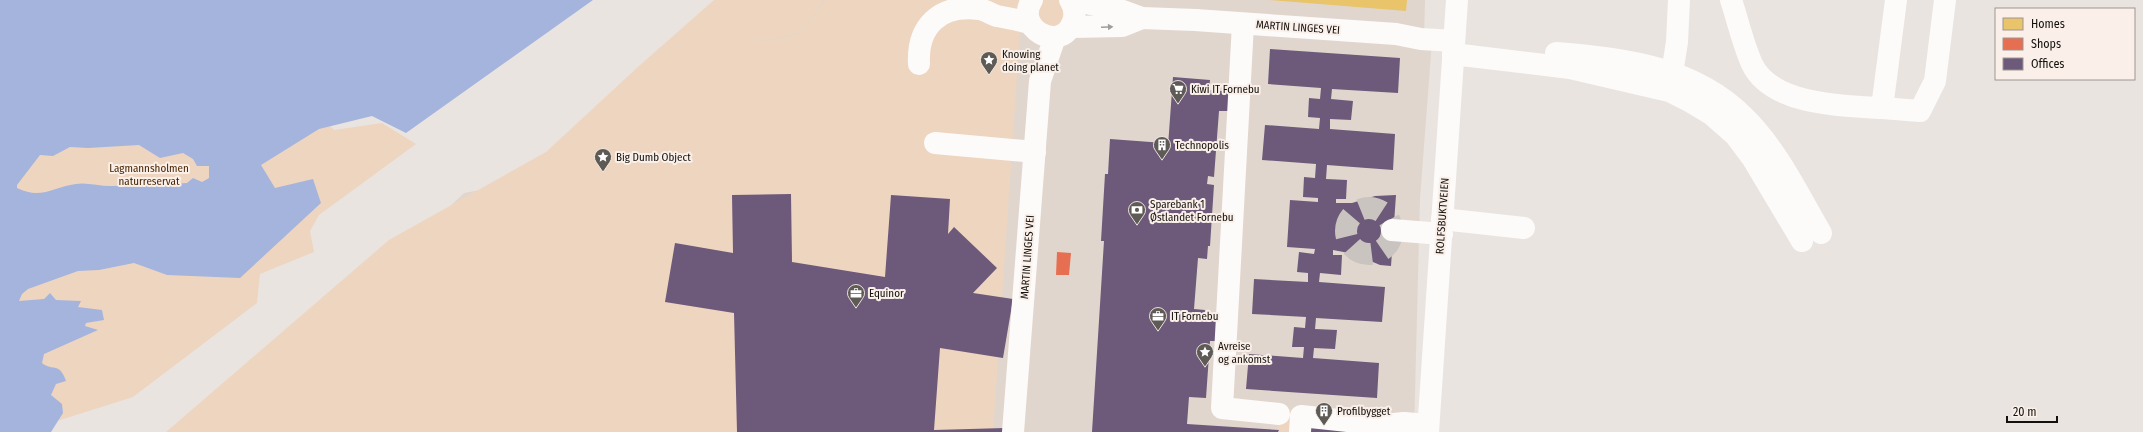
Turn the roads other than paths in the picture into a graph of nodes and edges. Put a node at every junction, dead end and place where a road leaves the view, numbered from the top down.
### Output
1 (1072, 0) edge
2 (1457, 0) edge
3 (1679, 0) edge
4 (1731, 0) edge
5 (1896, 0) edge
6 (1945, 0) edge
7 (1032, 1) edge
8 (980, 9) junction
9 (1142, 18) junction
10 (1243, 24) junction
11 (1048, 30) junction
12 (1454, 48) junction
13 (919, 64) dead end
14 (1671, 82) junction
15 (1882, 108) junction
16 (935, 143) dead end
17 (1035, 152) junction
18 (1442, 227) junction
19 (1524, 228) dead end
20 (1392, 230) dead end
21 (1812, 237) dead end
22 (1279, 414) dead end
23 (1389, 428) edge
24 (1428, 429) edge
25 (1013, 432) edge
26 (1300, 432) edge

1 - 9 street, MARTIN LINGES VEI
1 - 11 street
2 - 12 street, ROLFSBUKTVEIEN
3 - 14 street
4 - 15 street
5 - 15 street
6 - 15 street
7 - 8 street, MARTIN LINGES VEI
7 - 11 street
8 - 11 street, MARTIN LINGES VEI
8 - 13 street, MARTIN LINGES VEI
9 - 10 street, MARTIN LINGES VEI
11 -> 9 street, MARTIN LINGES VEI
10 - 12 street, MARTIN LINGES VEI
10 - 22 street
11 - 17 street, MARTIN LINGES VEI
12 - 14 street, MARTIN LINGES VEI
12 - 18 street, ROLFSBUKTVEIEN
14 - 21 street
16 - 17 street
17 - 25 street, MARTIN LINGES VEI
18 - 19 street
18 - 20 street
18 - 24 street, ROLFSBUKTVEIEN
23 - 24 street
23 - 26 street

